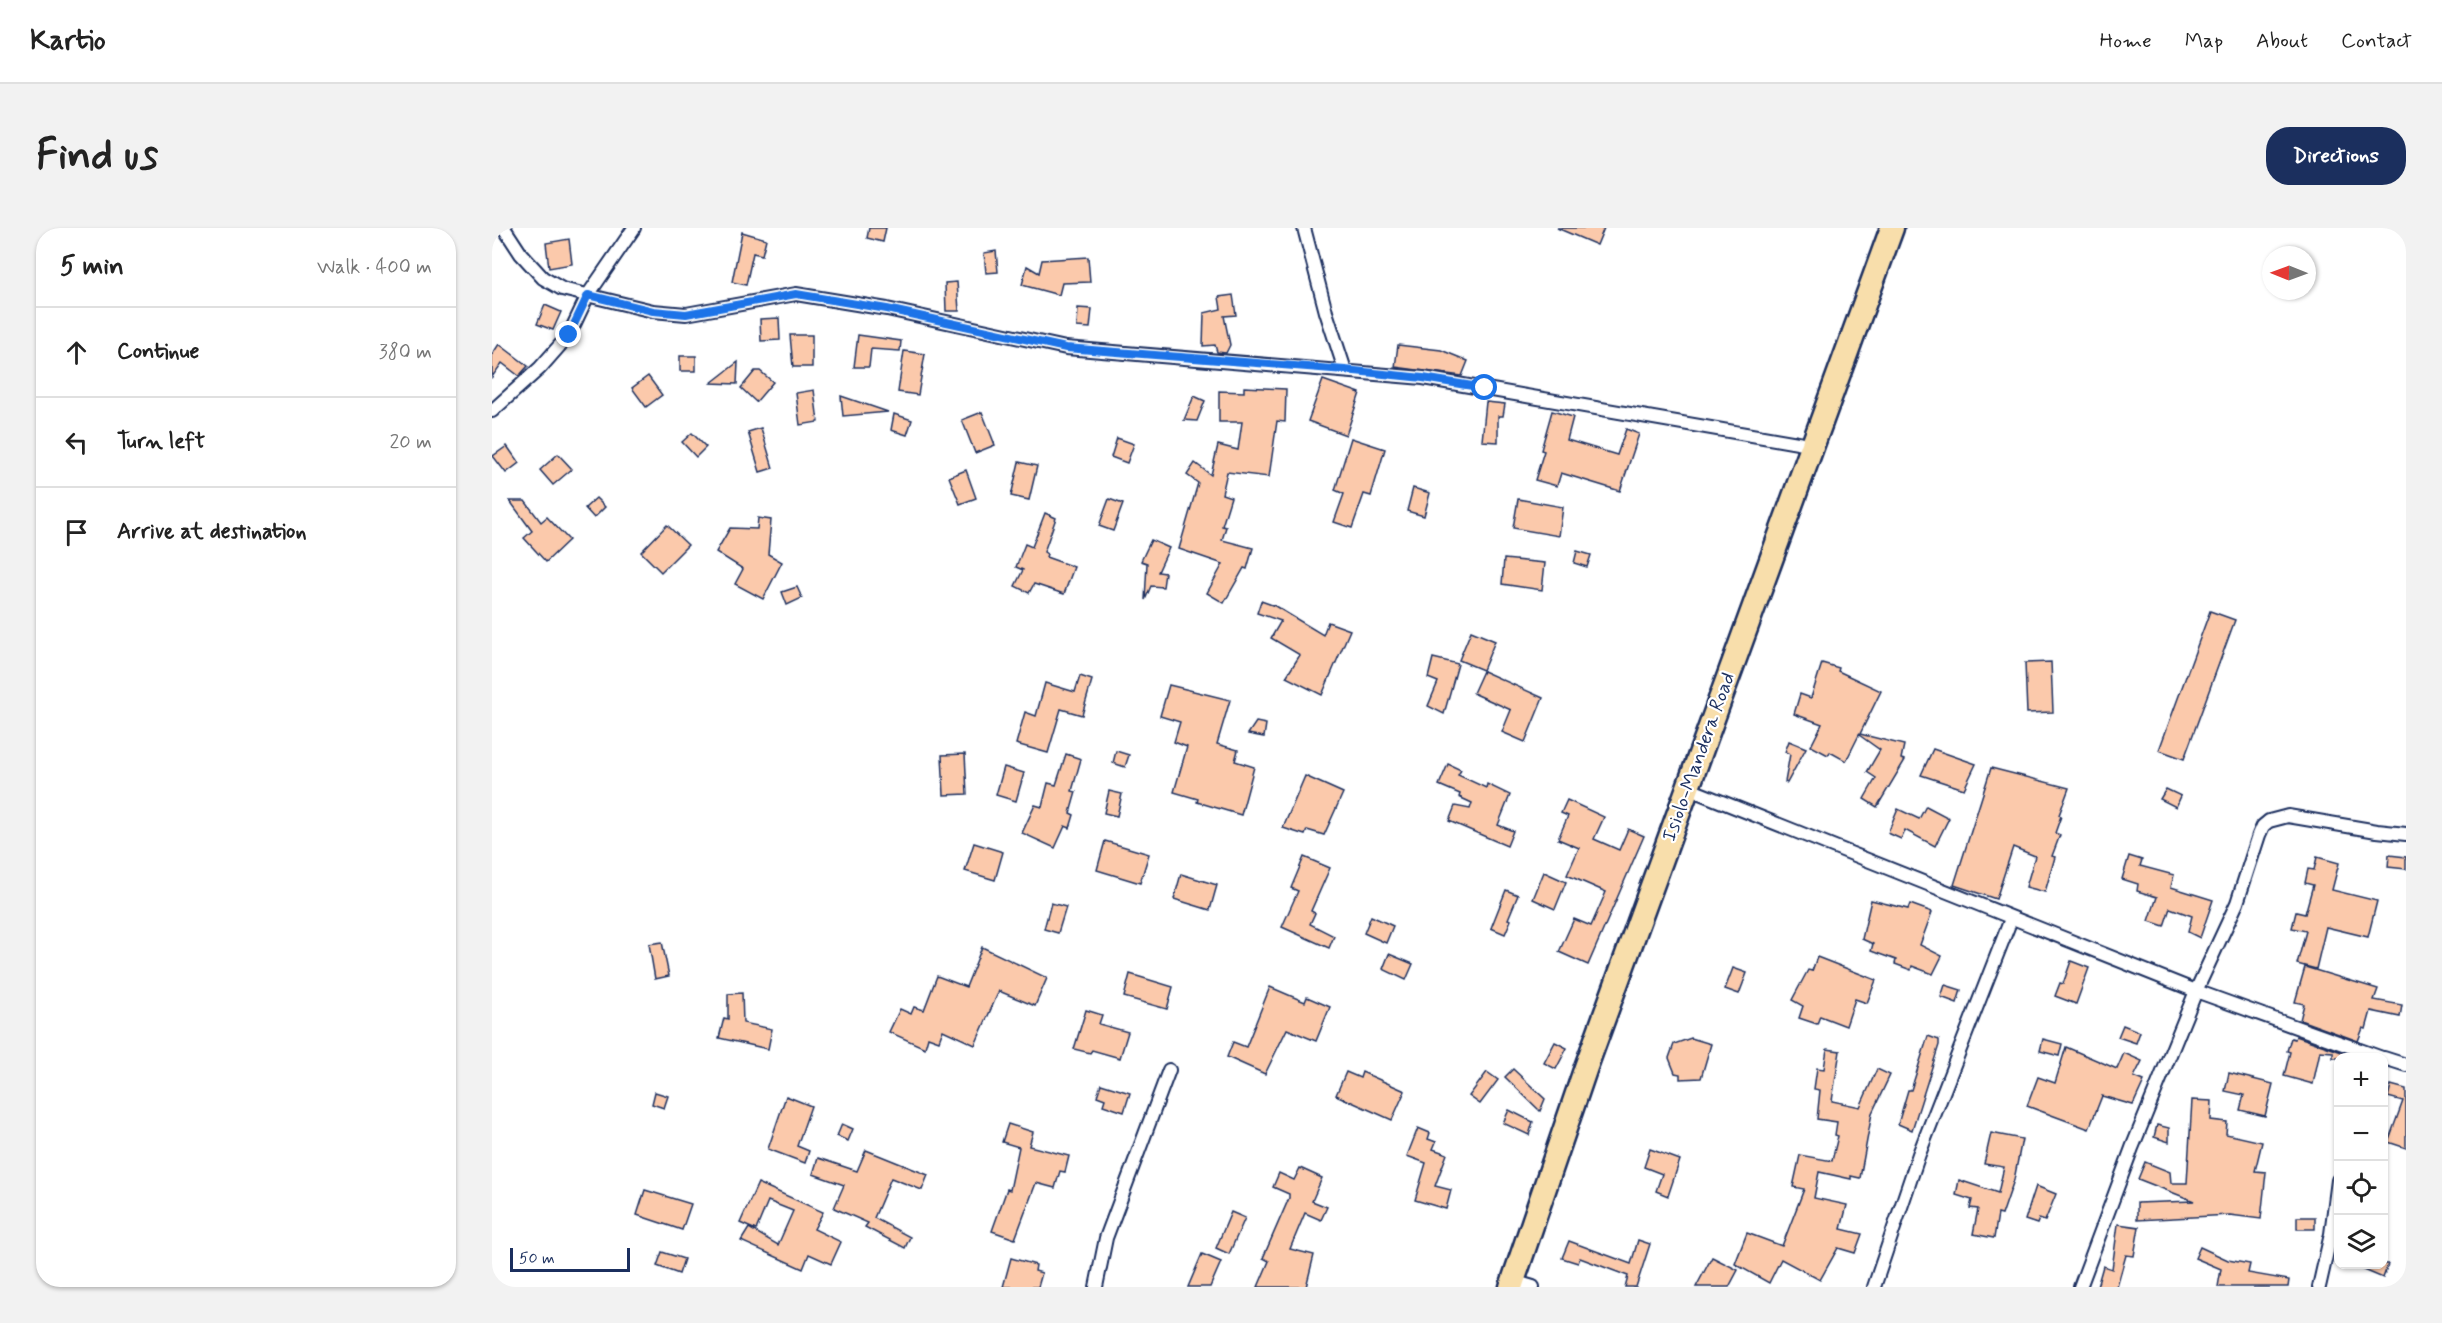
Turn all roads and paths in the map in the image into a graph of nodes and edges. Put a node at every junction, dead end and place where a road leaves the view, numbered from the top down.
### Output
1 (504, 228) edge
2 (634, 228) edge
3 (1304, 228) edge
4 (1892, 228) edge
5 (588, 295) junction
6 (1345, 370) junction
7 (492, 411) edge
8 (1815, 446) junction
9 (1688, 788) junction
10 (2406, 834) edge
11 (2011, 919) junction
12 (2196, 991) junction
13 (2359, 1053) edge
14 (2388, 1060) edge
15 (2406, 1065) edge
16 (1169, 1070) dead end
17 (2334, 1211) edge
18 (1519, 1285) edge
19 (1096, 1287) edge
20 (1874, 1287) edge
21 (2080, 1287) edge
22 (2319, 1287) edge

1 - 5 street
2 - 5 street
3 - 6 street
4 - 8 highway, Isiolo-Mandera Road
5 - 6 street
5 - 7 street
6 - 8 street
8 - 9 highway, Isiolo-Mandera Road
9 - 11 street
9 - 18 highway, Isiolo-Mandera Road
10 - 12 street
11 - 12 street
11 - 20 street
12 - 13 street
12 - 21 street
14 - 15 street
16 - 19 street
17 - 22 street

